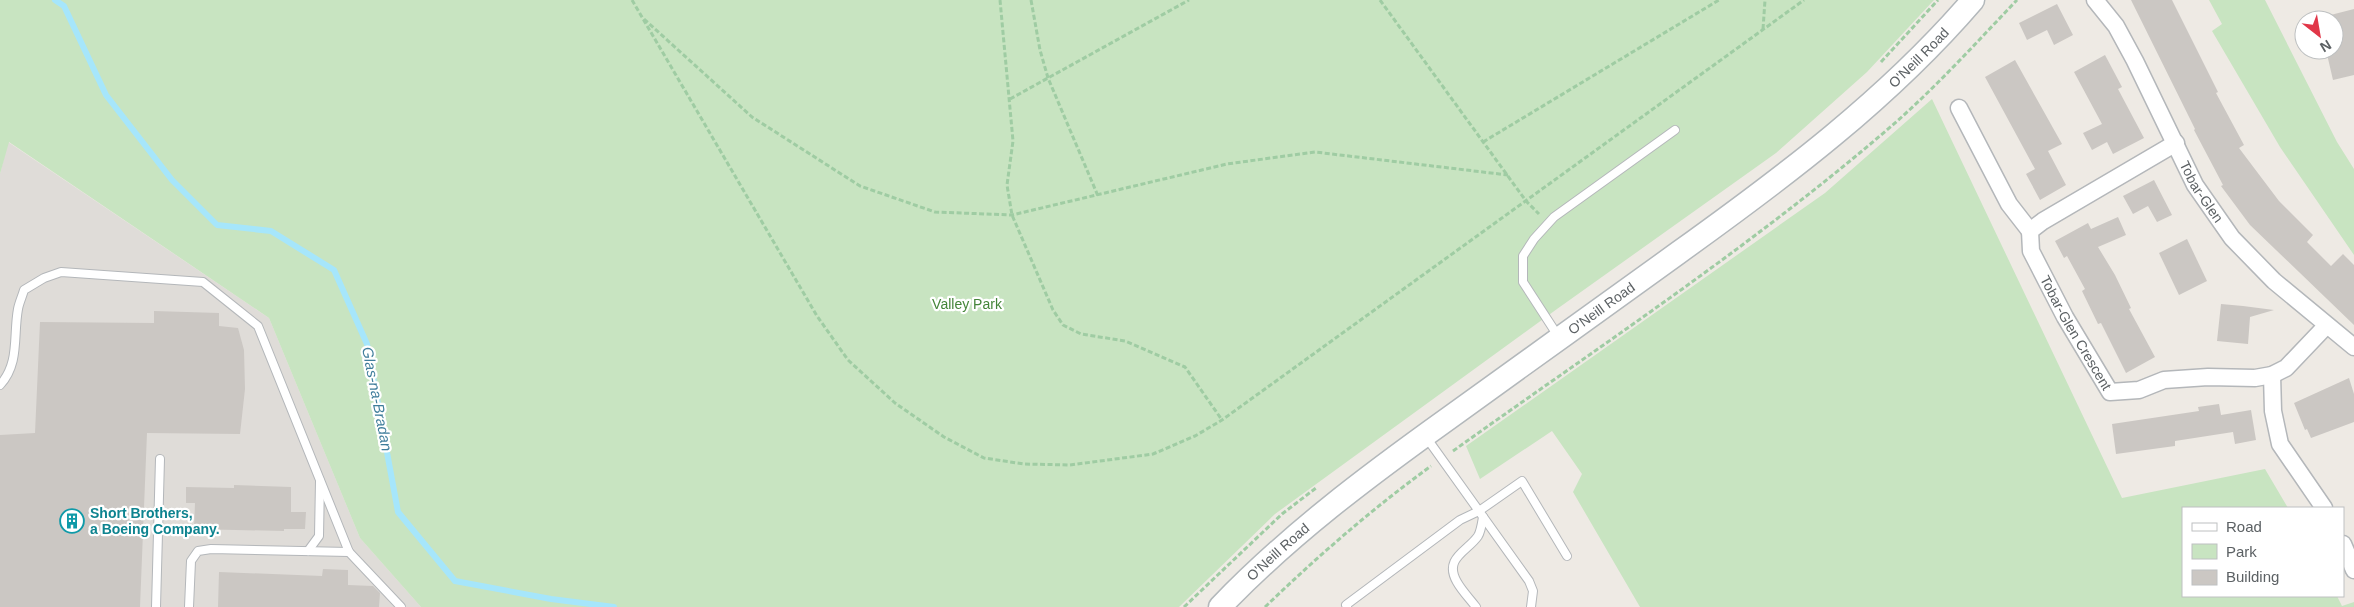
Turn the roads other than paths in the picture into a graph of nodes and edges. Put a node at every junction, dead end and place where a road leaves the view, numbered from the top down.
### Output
1 (1973, 0) edge
2 (2096, 0) edge
3 (1959, 108) dead end
4 (1675, 130) dead end
5 (2176, 143) junction
6 (2030, 231) junction
7 (2326, 326) junction
8 (1559, 338) junction
9 (2354, 347) edge
10 (2272, 375) junction
11 (0, 385) edge
12 (1424, 436) junction
13 (160, 459) dead end
14 (320, 477) junction
15 (2323, 507) edge
16 (1481, 514) junction
17 (2344, 546) edge
18 (308, 551) junction
19 (349, 552) junction
20 (1567, 556) dead end
21 (2354, 570) edge
22 (156, 607) edge
23 (189, 607) edge
24 (400, 607) edge
25 (1220, 607) edge
26 (1347, 607) edge
27 (1476, 607) edge
28 (1531, 607) edge

1 - 8 main road, O'Neill Road
2 - 5 street, Tobar-Glen
3 - 6 street
4 - 8 lane
5 - 6 street
5 - 7 street, Tobar-Glen
6 - 10 street, Tobar-Glen Crescent
7 - 9 street, Tobar-Glen
7 - 10 street, Tobar-Glen Crescent
8 - 12 main road, O'Neill Road
10 - 15 street
11 - 14 lane
12 - 16 lane
12 - 25 main road, O'Neill Road
13 - 22 lane
14 - 18 lane
14 - 19 lane
16 - 20 lane
16 - 26 lane
16 - 27 lane
16 - 28 lane
17 - 21 street
18 - 19 lane
18 - 23 lane
19 - 24 lane

